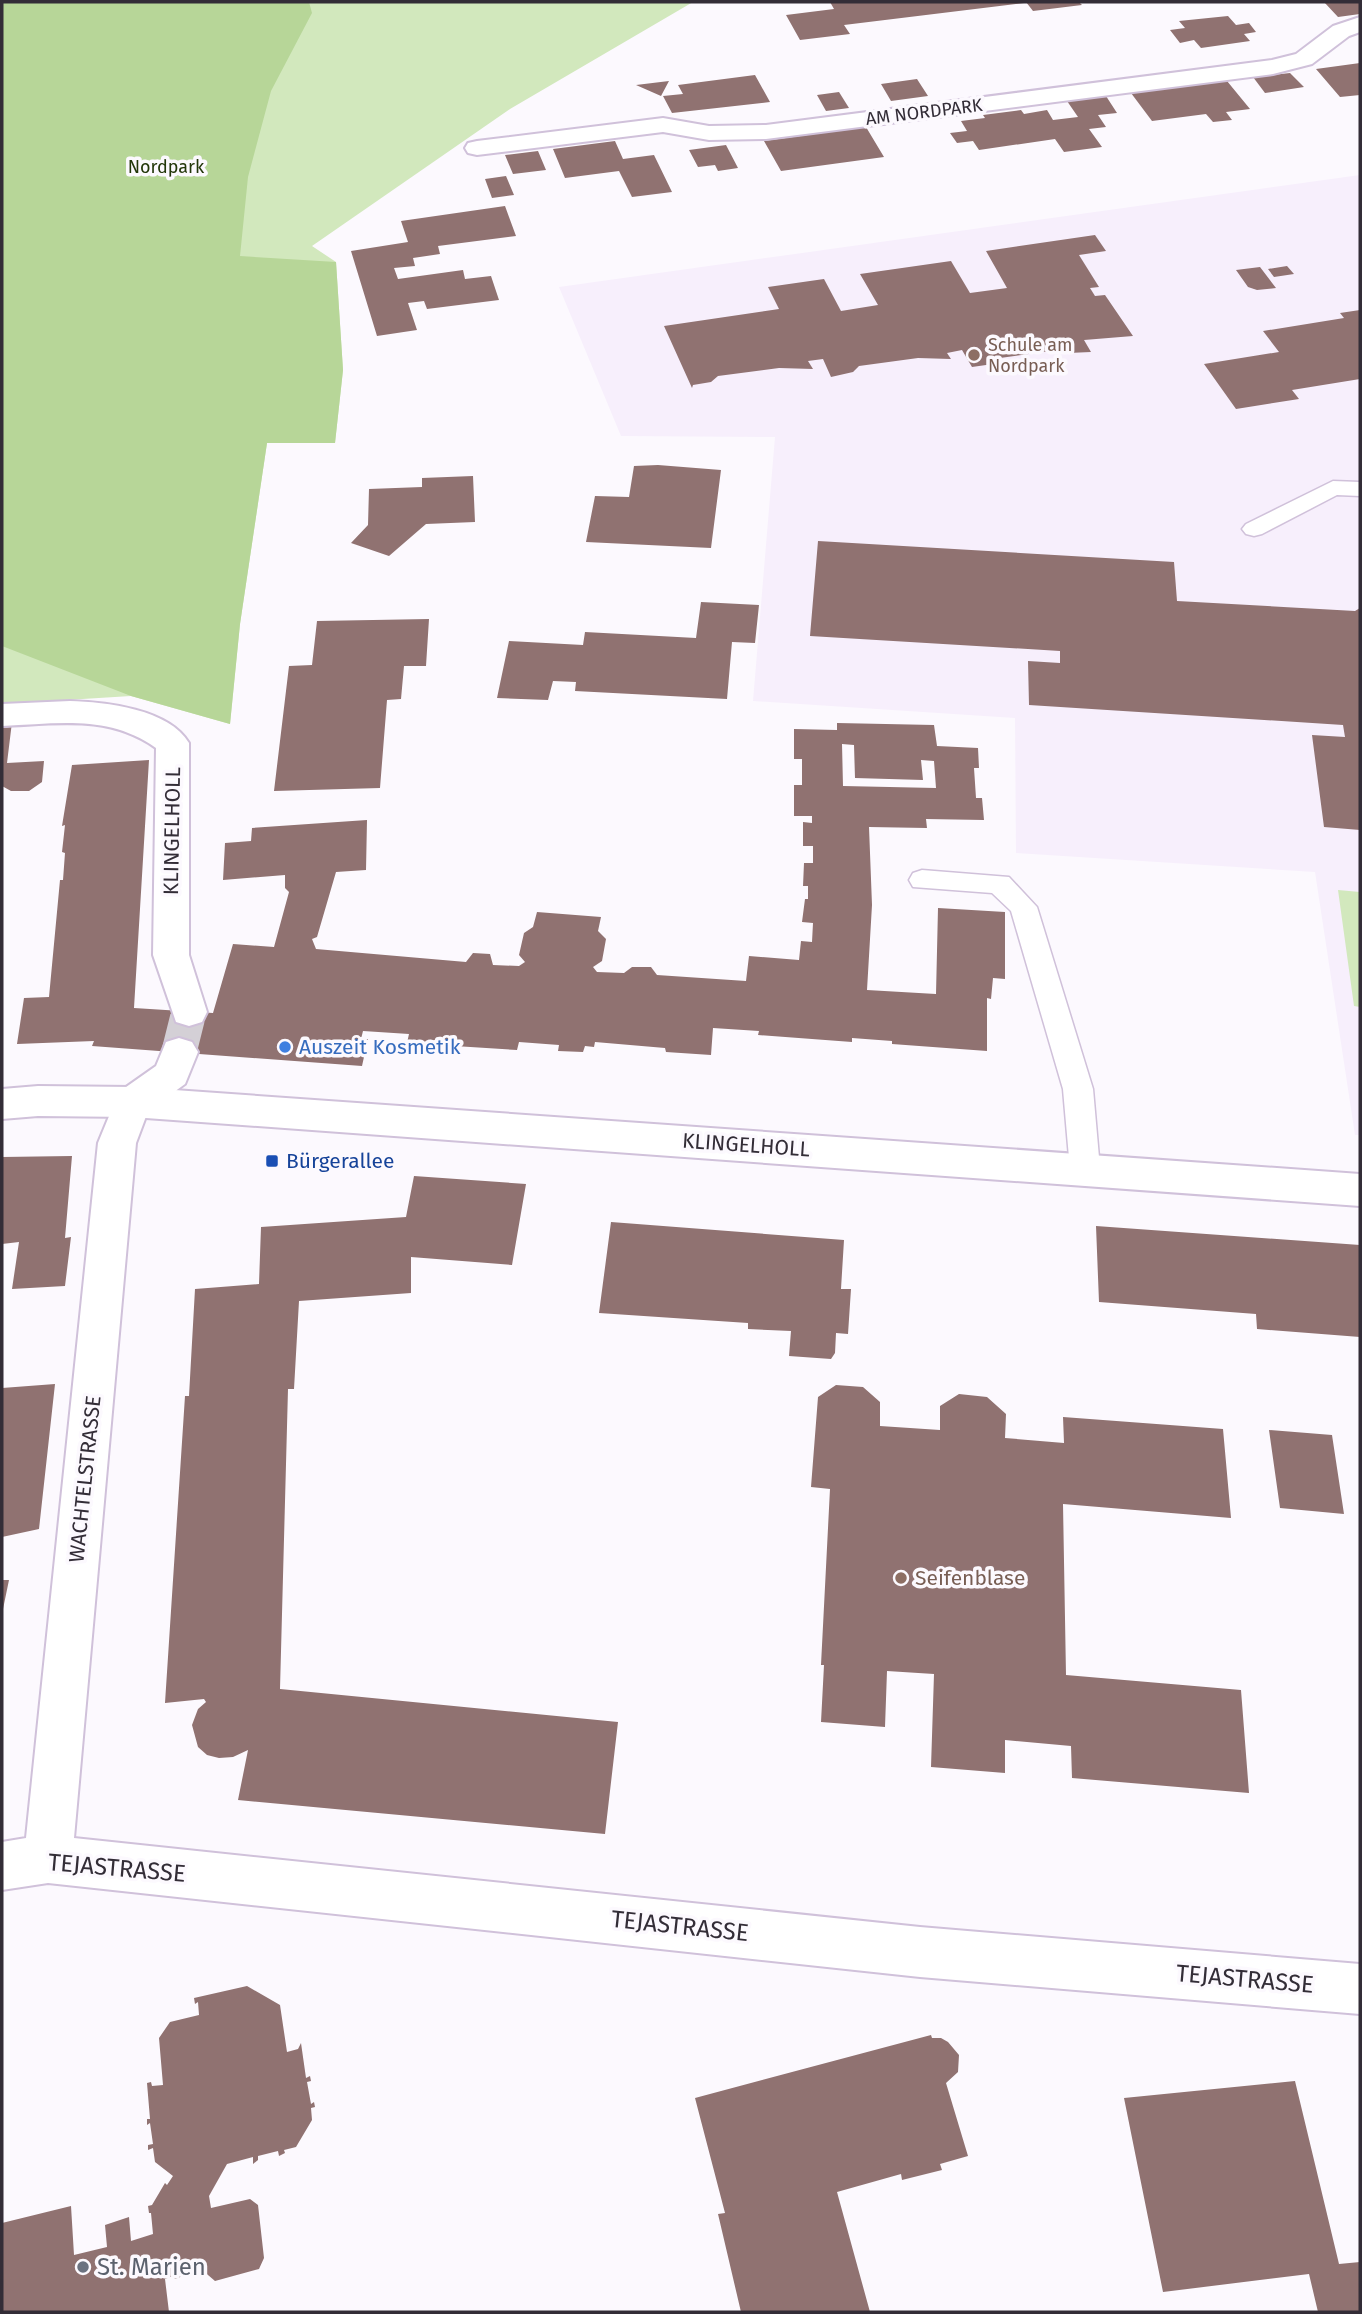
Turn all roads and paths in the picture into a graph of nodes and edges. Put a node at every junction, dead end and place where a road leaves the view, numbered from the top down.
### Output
1 (1360, 24) edge
2 (477, 148) dead end
3 (1360, 489) edge
4 (1254, 529) dead end
5 (2, 715) edge
6 (922, 880) dead end
7 (189, 1012) tunnel mouth
8 (179, 1052) tunnel mouth
9 (132, 1102) junction
10 (2, 1104) edge
11 (1085, 1169) junction
12 (1360, 1191) edge
13 (25, 1863) edge
14 (1360, 1989) edge

1 - 2 street, AM NORDPARK
3 - 4 lane
5 - 7 street, KLINGELHOLL
6 - 11 lane
8 - 9 street
9 - 10 street, KLINGELHOLL
9 - 11 street, KLINGELHOLL
9 - 13 street, WACHTELSTRASSE
11 - 12 street, KLINGELHOLL
13 - 14 street, TEJASTRASSE

